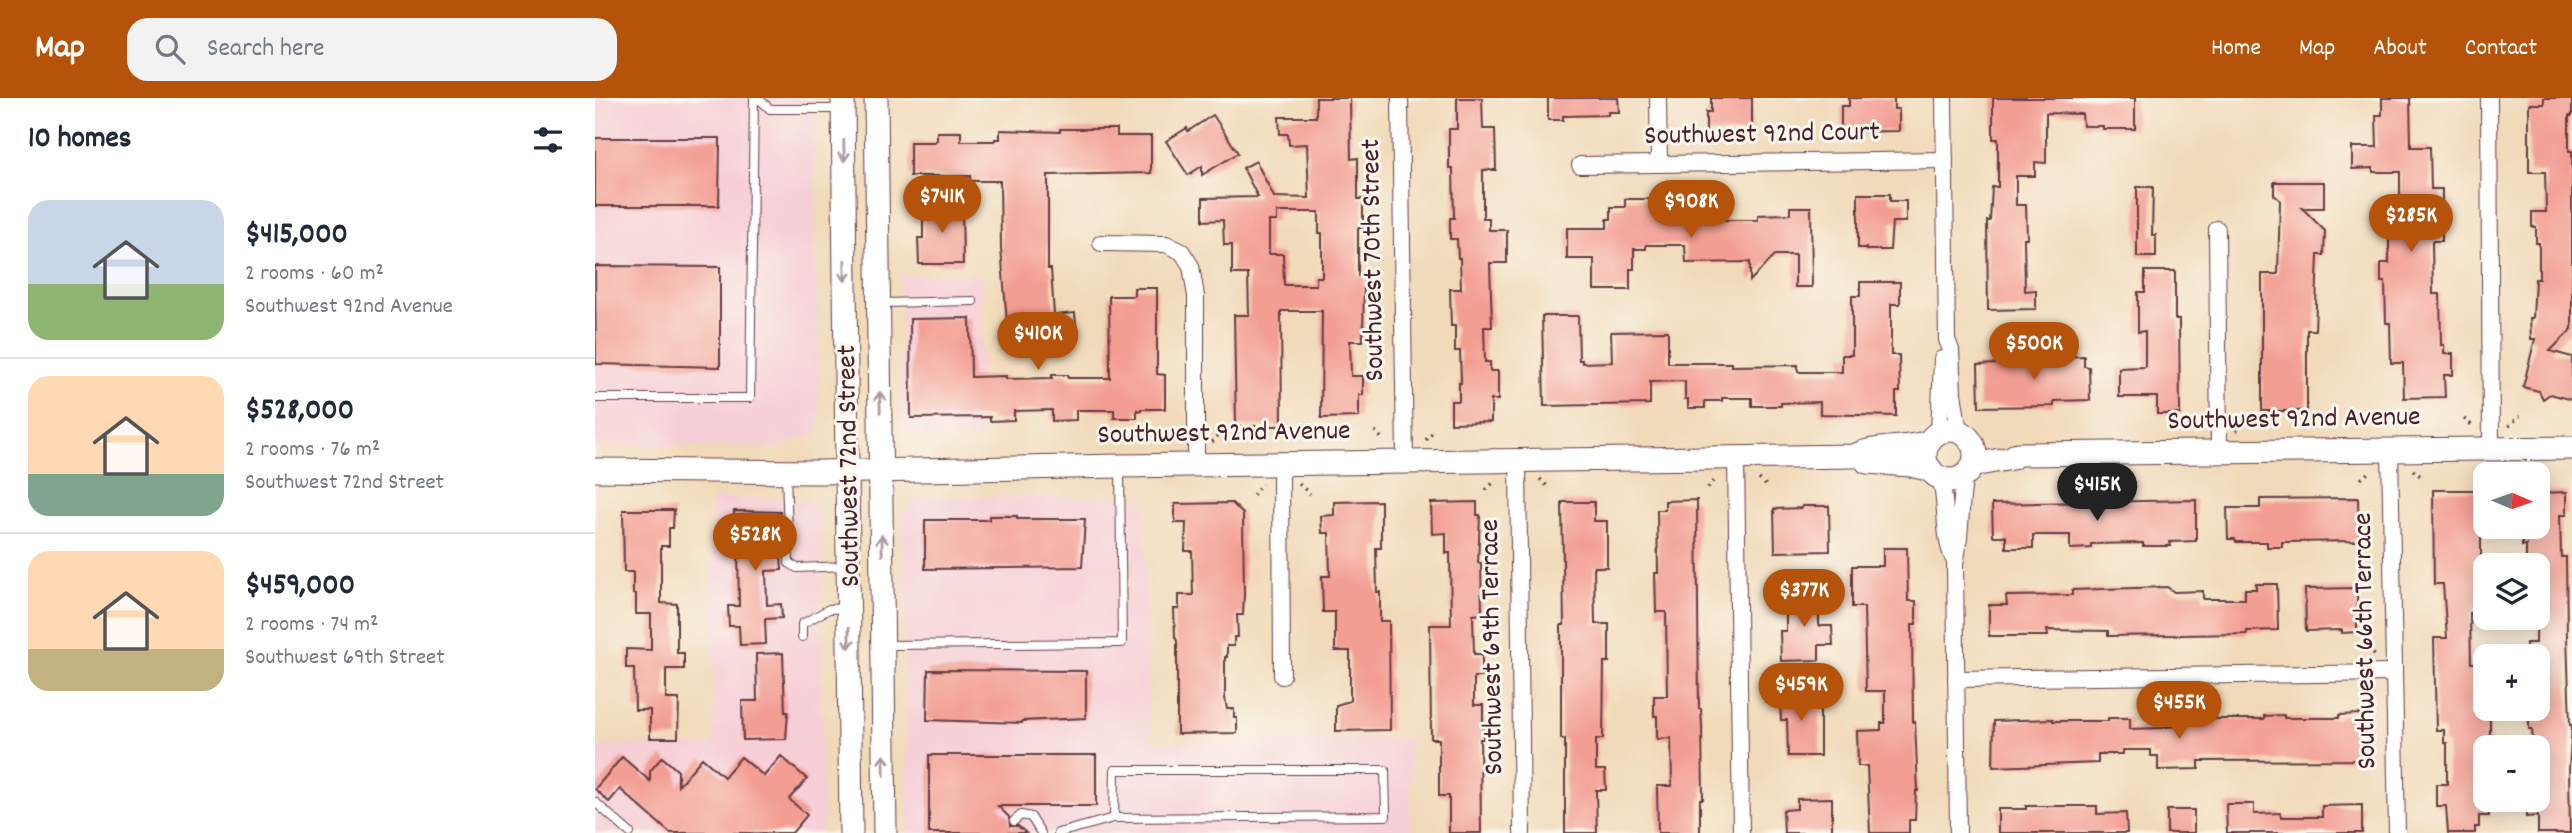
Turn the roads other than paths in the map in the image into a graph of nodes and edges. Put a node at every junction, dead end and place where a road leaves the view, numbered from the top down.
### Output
1 (756, 98) edge
2 (876, 98) edge
3 (1400, 98) edge
4 (1658, 98) edge
5 (1944, 98) edge
6 (2489, 98) edge
7 (843, 104) edge
8 (1945, 160) junction
9 (1580, 164) dead end
10 (1659, 164) junction
11 (2217, 229) dead end
12 (1101, 243) dead end
13 (972, 301) dead end
14 (879, 303) junction
15 (595, 398) edge
16 (2572, 448) edge
17 (1956, 449) junction
18 (2390, 449) junction
19 (2491, 449) junction
20 (2218, 452) junction
21 (1854, 456) junction
22 (1736, 457) junction
23 (1518, 460) junction
24 (1405, 463) junction
25 (1281, 464) junction
26 (1196, 465) junction
27 (1120, 466) junction
28 (595, 470) edge
29 (880, 470) junction
30 (786, 471) junction
31 (848, 471) junction
32 (1935, 474) junction
33 (1955, 563) junction
34 (849, 566) junction
35 (849, 608) junction
36 (802, 638) dead end
37 (883, 645) junction
38 (2394, 673) junction
39 (1282, 676) dead end
40 (1956, 679) junction
41 (595, 802) edge
42 (1114, 818) junction
43 (1014, 821) dead end
44 (630, 833) edge
45 (851, 833) edge
46 (885, 833) edge
47 (1041, 833) edge
48 (1058, 833) edge
49 (1522, 833) edge
50 (1741, 833) edge
51 (1958, 833) edge
52 (2397, 833) edge

1 - 7 lane
1 - 15 lane
2 - 14 street, Southwest 72nd Street
3 - 24 street, Southwest 70th Street
4 - 10 street
5 - 8 street
6 - 19 street
7 -> 31 street, Southwest 72nd Street
8 - 10 street, Southwest 92nd Court
8 - 17 street
9 - 10 street, Southwest 92nd Court
11 - 20 street
12 - 26 street
13 - 14 lane
29 -> 14 street, Southwest 72nd Street
16 - 19 street, Southwest 92nd Avenue
17 - 20 street, Southwest 92nd Avenue
17 - 21 street, Southwest 92nd Avenue
17 - 32 street, Southwest 92nd Avenue
17 - 32 street
17 - 33 street
18 - 19 street, Southwest 92nd Avenue
18 - 20 street, Southwest 92nd Avenue
18 - 38 street, Southwest 66th Terrace
21 - 22 street, Southwest 92nd Avenue
21 - 32 street, Southwest 92nd Avenue
22 - 23 street, Southwest 92nd Avenue
22 - 50 street
23 - 24 street, Southwest 92nd Avenue
23 - 49 street, Southwest 69th Terrace
24 - 25 street, Southwest 92nd Avenue
25 - 26 street, Southwest 92nd Avenue
25 - 39 street
26 - 27 street, Southwest 92nd Avenue
27 - 29 street, Southwest 92nd Avenue
27 - 37 lane
28 - 30 street, Southwest 92nd Avenue
29 - 31 street, Southwest 92nd Avenue
37 -> 29 street, Southwest 72nd Street
30 - 31 street, Southwest 92nd Avenue
30 - 34 lane
31 - 34 street, Southwest 72nd Street
32 - 33 street
33 - 40 street
34 - 35 street, Southwest 72nd Street
35 - 36 lane
35 -> 45 street, Southwest 72nd Street
46 -> 37 street, Southwest 72nd Street
38 - 40 street
38 - 52 street, Southwest 66th Terrace
40 - 51 street
41 - 44 lane
42 - 42 lane
42 - 48 lane
43 - 47 lane

